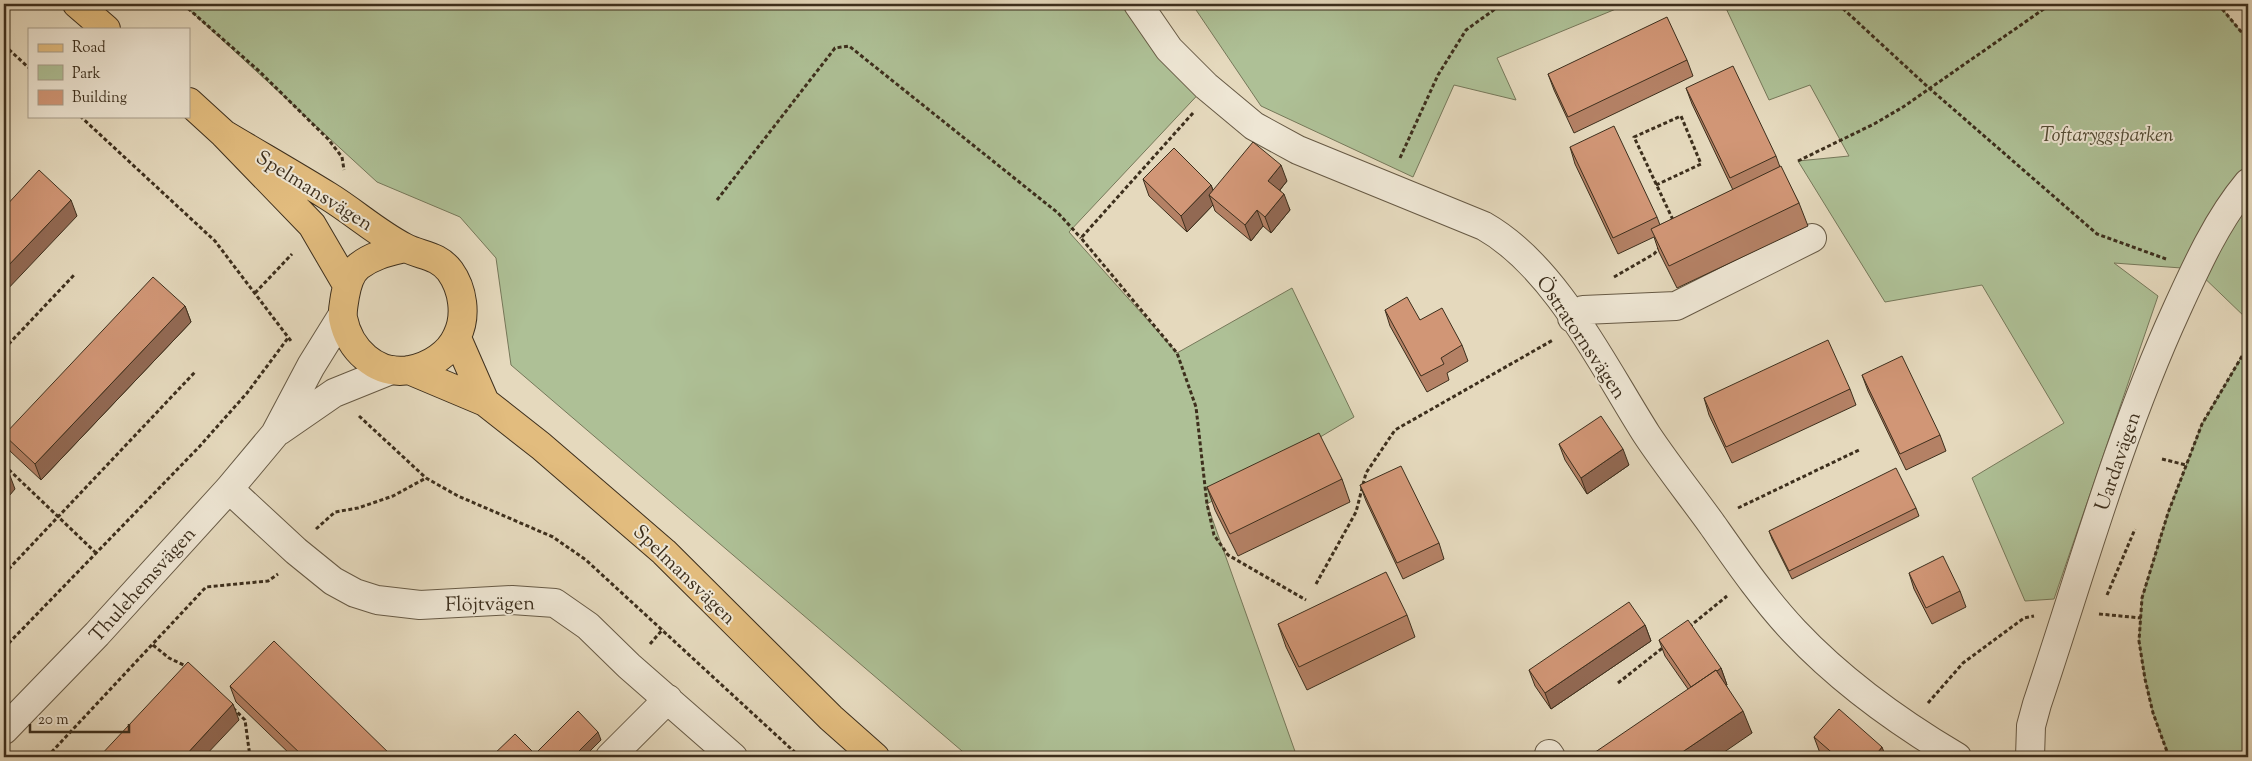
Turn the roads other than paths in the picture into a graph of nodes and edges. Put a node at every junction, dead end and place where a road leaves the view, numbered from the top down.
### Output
1 (77, 4) edge
2 (1138, 4) edge
3 (105, 28) edge
4 (190, 103) edge
5 (224, 134) junction
6 (2248, 182) edge
7 (1812, 238) dead end
8 (405, 248) junction
9 (347, 285) junction
10 (342, 316) junction
11 (1575, 322) junction
12 (456, 338) junction
13 (400, 370) junction
14 (485, 402) junction
15 (275, 434) junction
16 (228, 489) junction
17 (668, 699) junction
18 (4, 730) edge
19 (610, 757) edge
20 (732, 757) edge
21 (875, 757) edge
22 (1957, 757) edge
23 (2030, 757) edge

1 - 3 main road
2 - 11 street, Östratornsvägen
4 - 5 main road, Spelmansvägen
5 - 8 main road, Spelmansvägen
5 - 9 main road, Spelmansvägen
6 - 23 street, Uardavägen
7 - 11 street
8 - 9 main road, Spelmansvägen
8 - 12 main road, Spelmansvägen
9 - 10 main road, Spelmansvägen
10 - 13 main road, Spelmansvägen
10 - 15 street, Thulehemsvägen
11 - 22 street, Östratornsvägen
12 - 13 main road, Spelmansvägen
12 - 14 main road, Spelmansvägen
13 - 14 main road, Spelmansvägen
13 - 15 street, Thulehemsvägen
14 - 21 main road, Spelmansvägen
15 - 16 street, Thulehemsvägen
16 - 17 street, Flöjtvägen
16 - 18 street, Thulehemsvägen
17 - 19 street
17 - 20 street, Flöjtvägen

